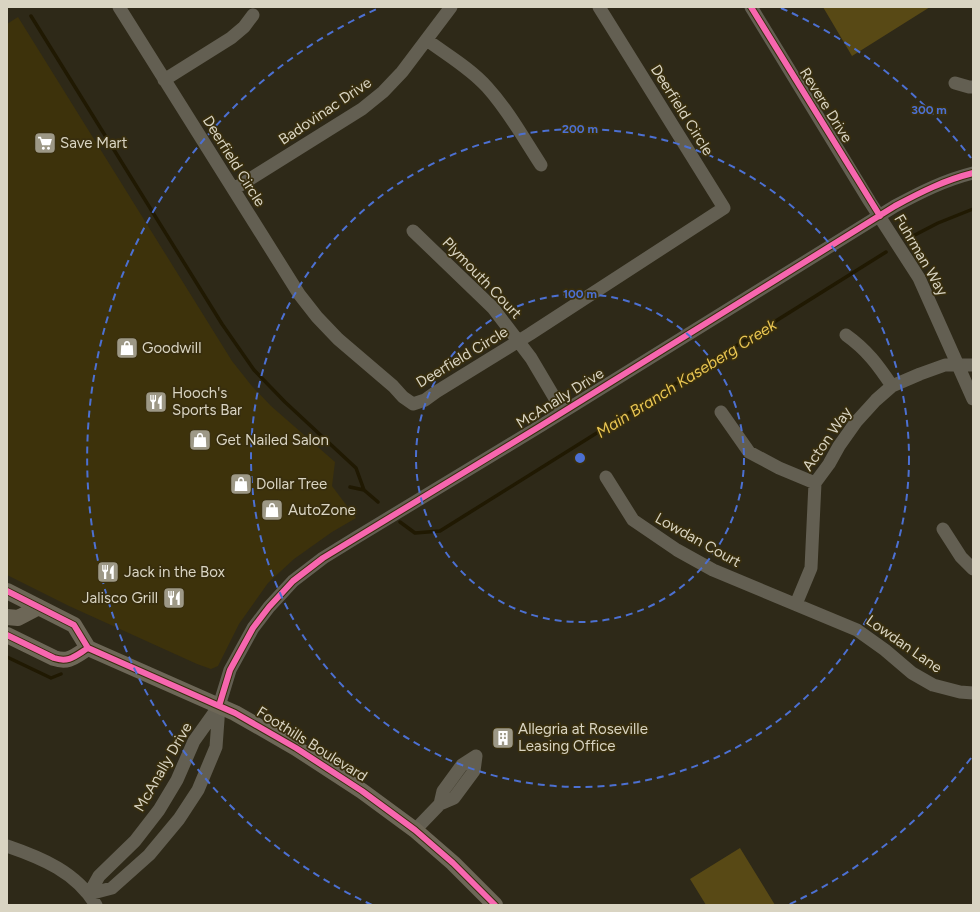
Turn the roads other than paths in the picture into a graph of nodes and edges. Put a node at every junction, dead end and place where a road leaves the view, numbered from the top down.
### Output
1 (119, 7) edge
2 (451, 7) edge
3 (599, 7) edge
4 (751, 7) edge
5 (253, 15) dead end
6 (427, 40) junction
7 (164, 80) junction
8 (955, 83) dead end
9 (973, 87) edge
10 (541, 165) dead end
11 (973, 173) edge
12 (234, 189) junction
13 (880, 216) junction
14 (413, 231) dead end
15 (846, 334) dead end
16 (519, 341) junction
17 (973, 365) edge
18 (958, 366) junction
19 (892, 386) junction
20 (973, 399) edge
21 (563, 412) junction
22 (721, 412) dead end
23 (606, 477) dead end
24 (815, 483) junction
25 (943, 528) dead end
26 (973, 570) edge
27 (7, 591) edge
28 (796, 604) junction
29 (39, 607) junction
30 (7, 617) edge
31 (7, 635) edge
32 (88, 648) junction
33 (973, 693) edge
34 (219, 706) junction
35 (476, 756) dead end
36 (415, 830) junction
37 (7, 846) edge
38 (92, 900) edge
39 (495, 905) edge

1 - 7 street, Deerfield Circle
2 - 6 street, Badovinac Drive
3 - 16 street, Deerfield Circle
4 - 13 street, Revere Drive
5 - 7 street
6 - 10 street
6 - 12 street, Badovinac Drive
7 - 12 street, Deerfield Circle
8 - 9 street
11 - 13 street, McAnally Drive
12 - 16 street, Deerfield Circle
13 - 18 street, Fuhrman Way
13 - 21 street, McAnally Drive
14 - 16 street, Plymouth Court
15 - 19 street
16 - 21 street, Plymouth Court
17 - 18 street, Acton Way
18 - 19 street, Acton Way
18 - 20 street, Fuhrman Way
19 - 24 street, Acton Way
21 - 34 street, McAnally Drive
22 - 24 street
23 - 28 street, Lowdan Court
24 - 28 street, Acton Way
25 - 26 street
27 - 29 main road
28 - 33 street, Lowdan Lane
29 - 30 main road
29 - 32 main road
31 - 32 main road
32 - 34 main road, Foothills Boulevard
34 - 36 main road, Foothills Boulevard
34 - 38 street, McAnally Drive
34 - 38 street, McAnally Drive
35 - 36 street
36 - 39 main road, Foothills Boulevard
37 - 38 street

